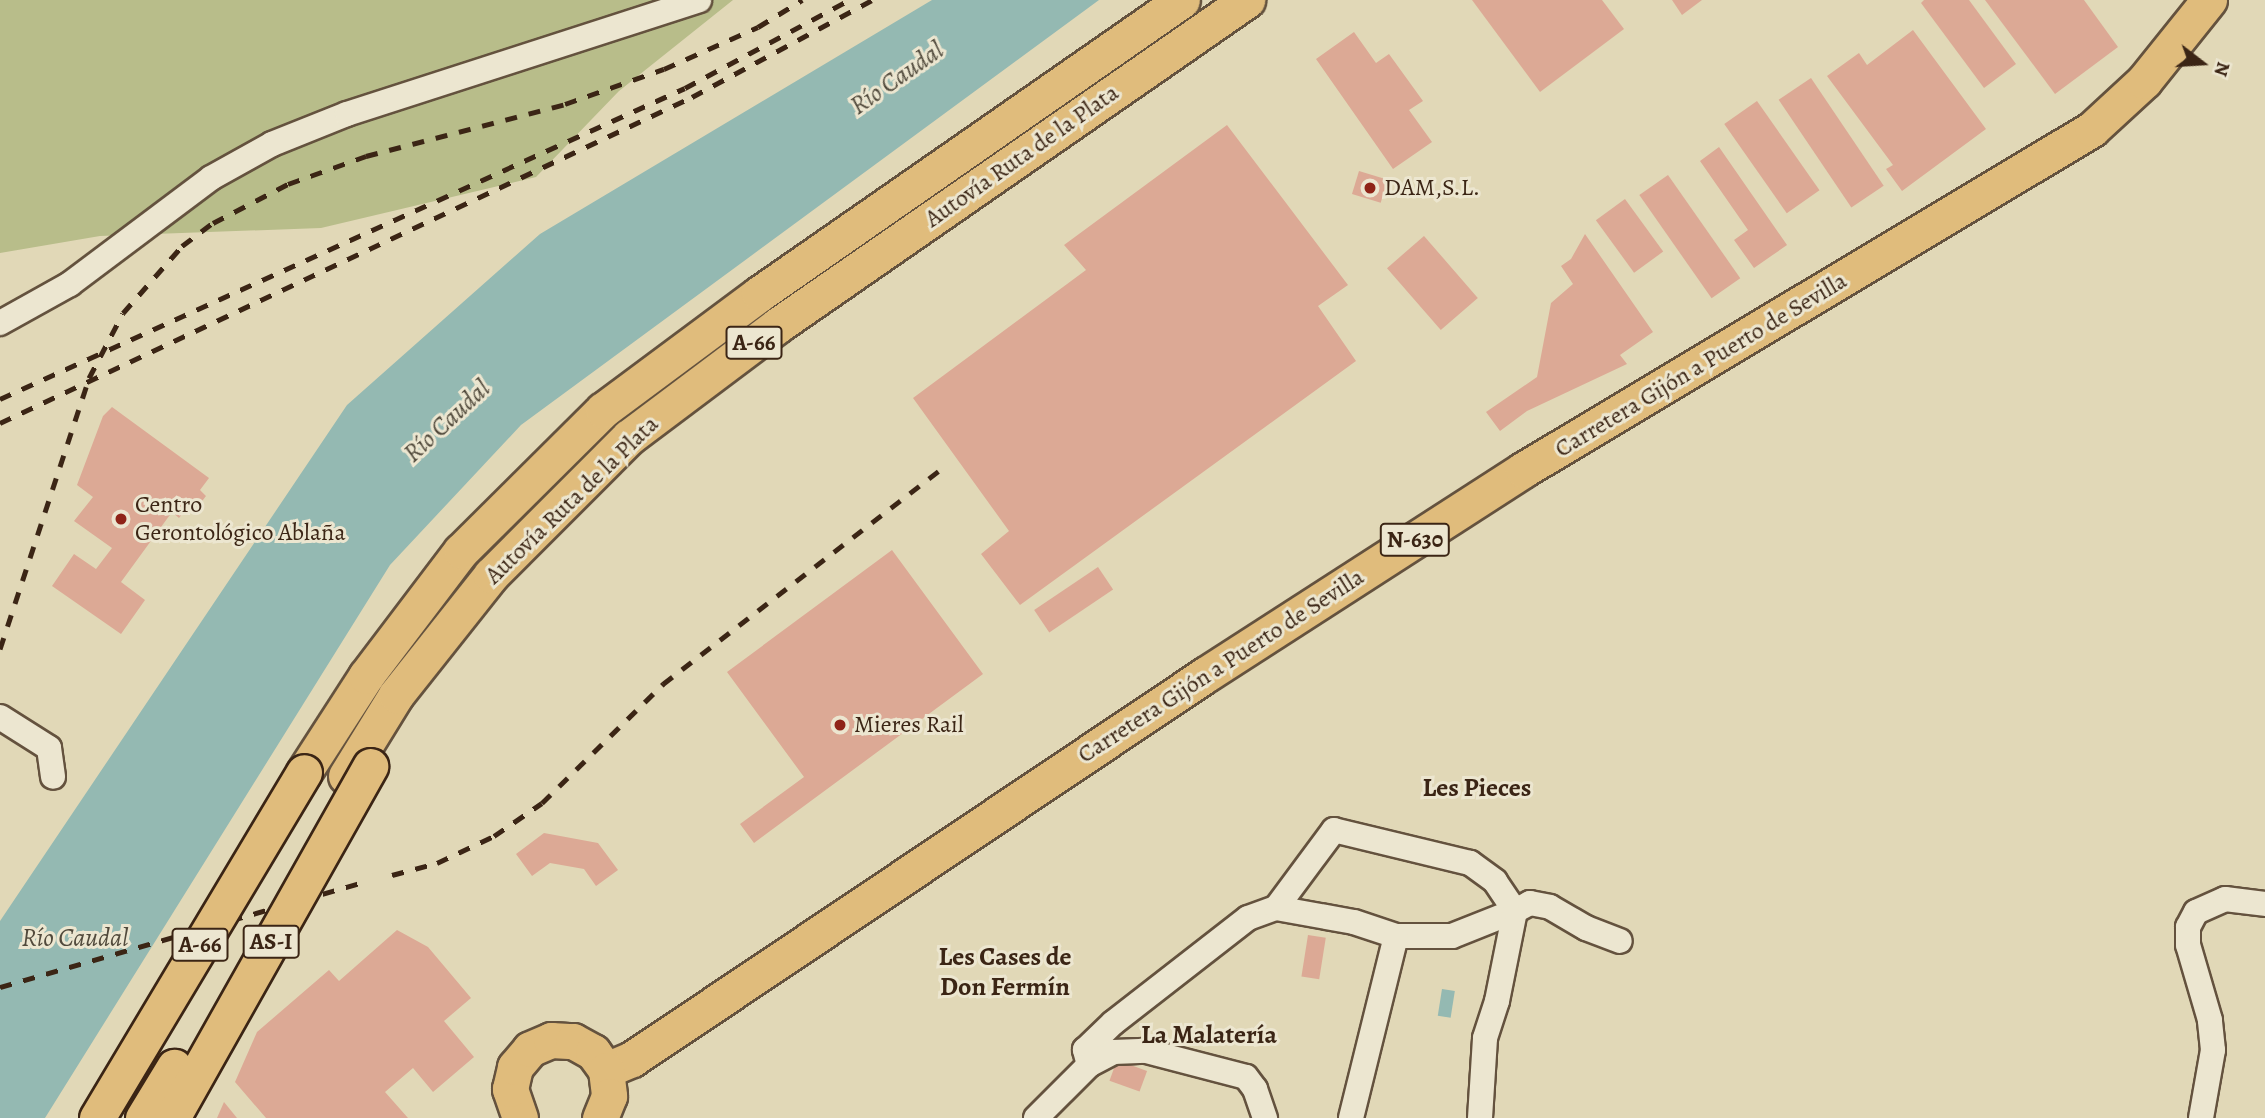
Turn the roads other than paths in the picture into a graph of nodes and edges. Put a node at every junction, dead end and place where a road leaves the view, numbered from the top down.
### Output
1 (699, 0) edge
2 (1182, 0) edge
3 (1247, 0) edge
4 (2209, 0) edge
5 (0, 323) edge
6 (0, 717) edge
7 (358, 771) junction
8 (53, 776) dead end
9 (2265, 904) edge
10 (1276, 908) junction
11 (1515, 911) junction
12 (1396, 936) junction
13 (1620, 941) dead end
14 (1088, 1065) junction
15 (606, 1070) junction
16 (97, 1118) edge
17 (143, 1118) edge
18 (172, 1118) edge
19 (520, 1118) edge
20 (600, 1118) edge
21 (1036, 1118) edge
22 (1265, 1118) edge
23 (1351, 1118) edge
24 (1480, 1118) edge
25 (2201, 1118) edge

1 - 5 street
2 - 16 highway, Autovía Ruta de la Plata / A-66, bridge
3 - 7 highway, Autovía Ruta de la Plata / A-66
4 - 15 highway, Carretera Gijón a Puerto de Sevilla / N-630
6 - 8 street
7 - 17 highway, Autovía Ruta de la Plata / A-66, bridge
7 - 18 highway, AS-I, bridge
9 - 25 street
10 - 11 street
10 - 12 street
10 - 14 street
11 - 12 street
11 - 13 street
11 - 24 street
12 - 23 street
14 - 21 street
14 - 22 street
15 - 19 highway
15 - 20 highway

